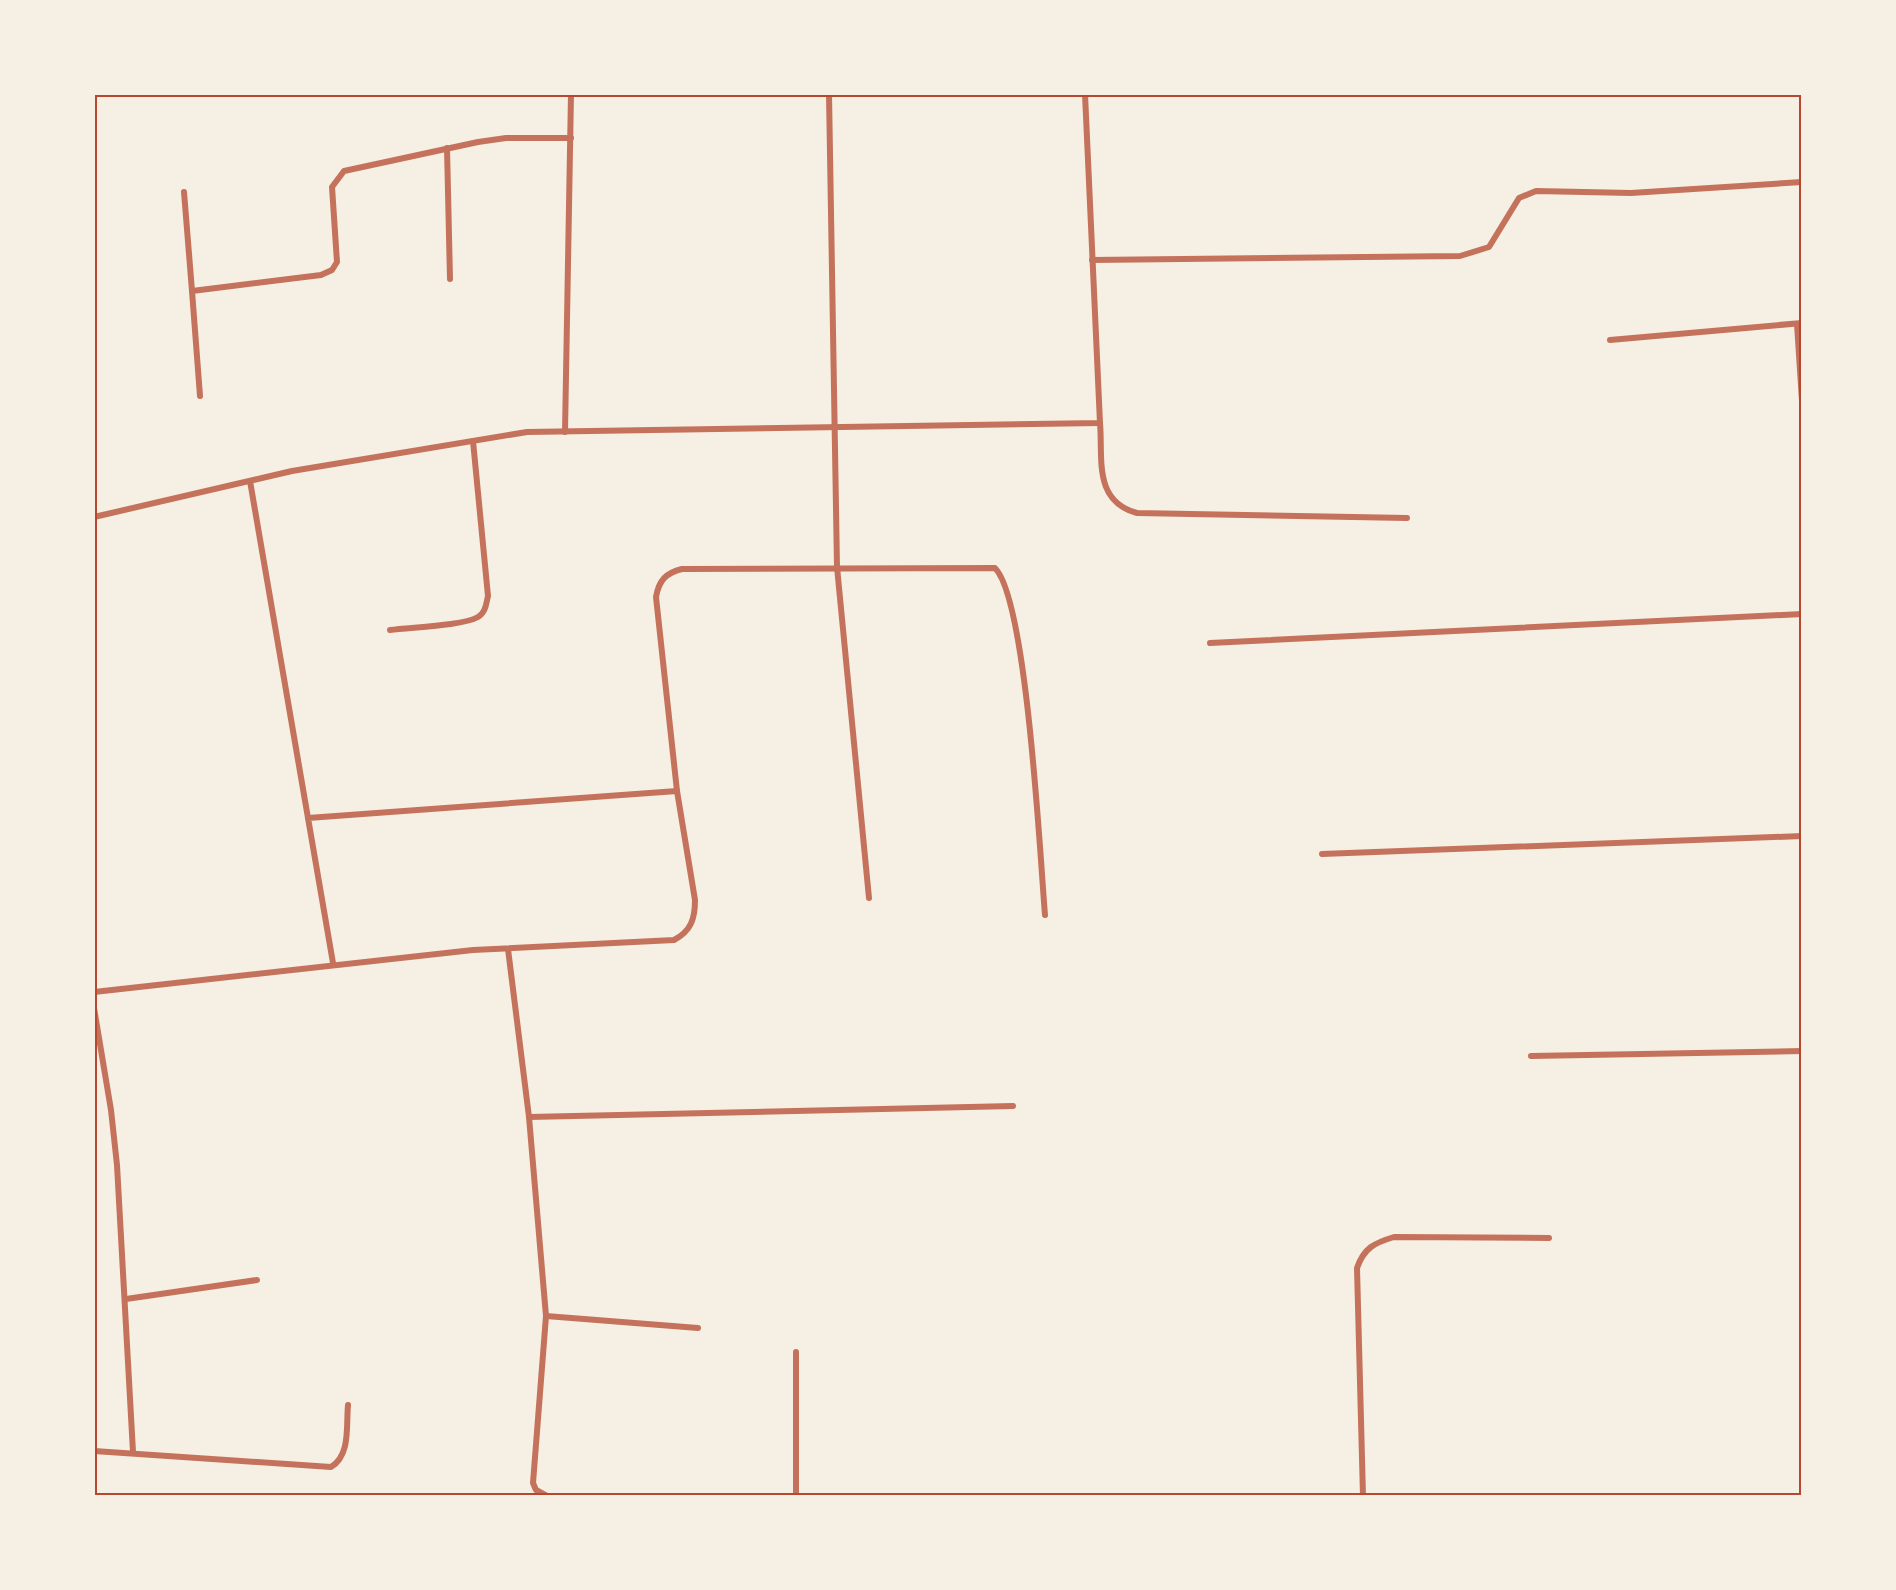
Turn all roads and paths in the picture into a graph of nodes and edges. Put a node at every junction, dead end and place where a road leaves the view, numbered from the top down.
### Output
1 (571, 94) edge
2 (829, 94) edge
3 (1085, 94) edge
4 (571, 138) junction
5 (447, 148) junction
6 (1802, 182) edge
7 (184, 192) dead end
8 (1092, 261) junction
9 (450, 279) dead end
10 (192, 291) junction
11 (1799, 324) edge
12 (1610, 340) dead end
13 (200, 396) dead end
14 (1802, 401) edge
15 (1101, 423) junction
16 (834, 425) junction
17 (565, 432) junction
18 (473, 441) junction
19 (250, 481) junction
20 (94, 517) edge
21 (1407, 518) dead end
22 (837, 567) junction
23 (1802, 614) edge
24 (390, 630) dead end
25 (1210, 643) dead end
26 (677, 791) junction
27 (308, 818) junction
28 (1802, 836) edge
29 (1322, 854) dead end
30 (869, 897) dead end
31 (1045, 915) dead end
32 (508, 949) junction
33 (333, 963) junction
34 (94, 992) edge
35 (94, 1008) edge
36 (1802, 1051) edge
37 (1531, 1056) dead end
38 (1013, 1106) dead end
39 (529, 1117) junction
40 (1549, 1238) dead end
41 (257, 1280) dead end
42 (126, 1299) junction
43 (546, 1316) junction
44 (698, 1328) dead end
45 (796, 1352) dead end
46 (348, 1404) dead end
47 (94, 1451) edge
48 (134, 1452) junction
49 (547, 1496) edge
50 (796, 1496) edge
51 (1363, 1496) edge

1 - 4 street
2 - 16 street
3 - 8 street
4 - 5 street
4 - 17 street
5 - 9 street
5 - 10 street
6 - 8 street
7 - 10 street
8 - 15 street
10 - 13 street
11 - 12 street
11 - 14 street
15 - 16 street
15 - 21 street
16 - 17 street
16 - 22 street
17 - 18 street
18 - 19 street
18 - 24 street
19 - 20 street
19 - 27 street
22 - 26 street
22 - 30 street
22 - 31 street
23 - 25 street
26 - 27 street
26 - 32 street
27 - 33 street
28 - 29 street
32 - 33 street
32 - 39 street
33 - 34 street
35 - 42 street
36 - 37 street
38 - 39 street
39 - 43 street
40 - 51 street
41 - 42 street
42 - 48 street
43 - 44 street
43 - 49 street
45 - 50 street
46 - 48 street
47 - 48 street

